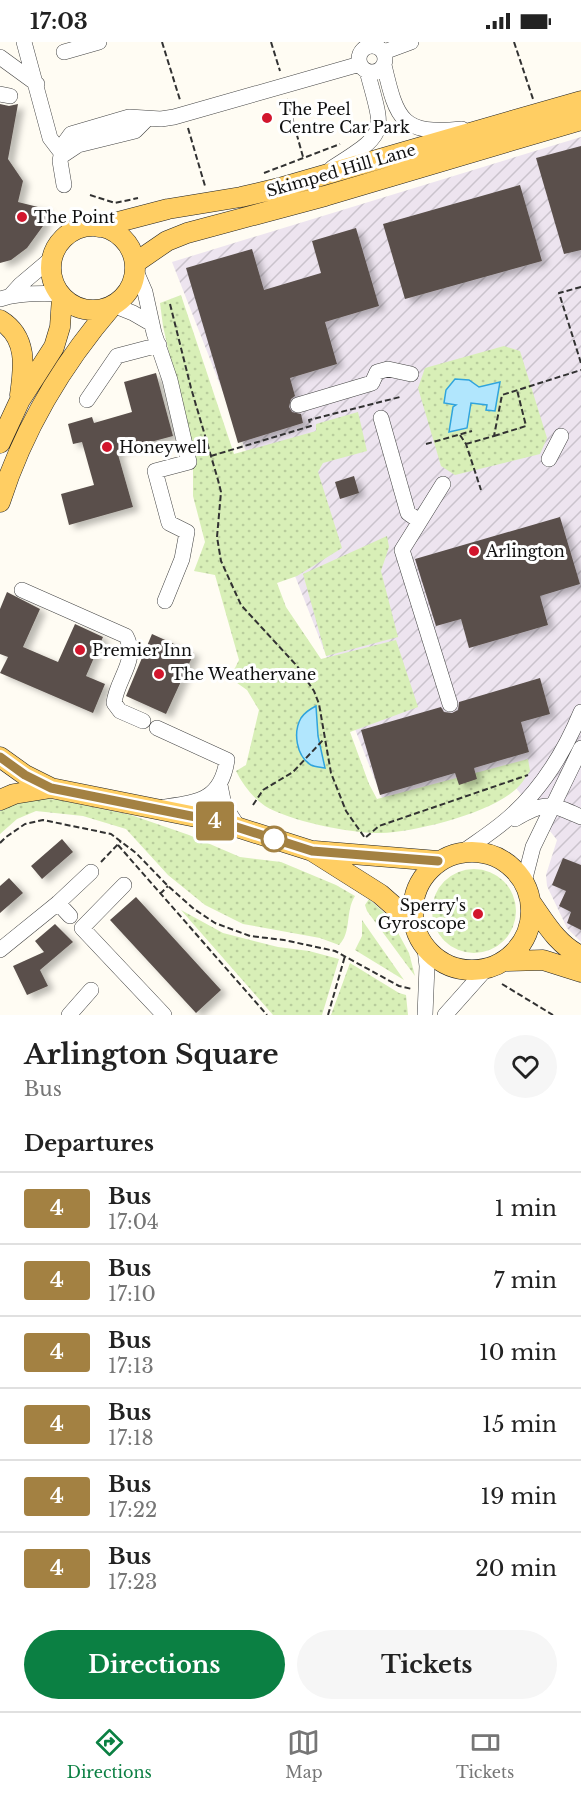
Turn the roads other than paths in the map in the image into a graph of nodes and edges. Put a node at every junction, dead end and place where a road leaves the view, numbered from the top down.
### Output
1 (24, 42) edge
2 (99, 42) edge
3 (411, 42) edge
4 (64, 52) dead end
5 (0, 57) edge
6 (384, 59) junction
7 (364, 67) junction
8 (37, 84) junction
9 (581, 100) edge
10 (581, 120) edge
11 (500, 125) junction
12 (63, 155) junction
13 (316, 178) junction
14 (64, 185) dead end
15 (99, 226) junction
16 (52, 258) junction
17 (135, 266) junction
18 (61, 295) junction
19 (5, 297) edge
20 (113, 305) junction
21 (0, 320) edge
22 (152, 324) junction
23 (159, 345) junction
24 (411, 374) dead end
25 (20, 400) junction
26 (87, 400) dead end
27 (298, 405) dead end
28 (381, 418) dead end
29 (561, 436) dead end
30 (0, 443) edge
31 (549, 459) dead end
32 (443, 484) dead end
33 (0, 502) edge
34 (419, 521) junction
35 (22, 590) dead end
36 (165, 601) dead end
37 (450, 704) dead end
38 (581, 712) edge
39 (142, 721) dead end
40 (157, 728) dead end
41 (581, 748) edge
42 (0, 757) edge
43 (220, 785) junction
44 (51, 788) junction
45 (0, 800) edge
46 (553, 805) junction
47 (155, 808) junction
48 (581, 817) edge
49 (239, 828) junction
50 (312, 851) junction
51 (464, 851) junction
52 (438, 861) junction
53 (91, 872) road end
54 (524, 882) junction
55 (124, 885) dead end
56 (58, 903) junction
57 (532, 904) junction
58 (70, 916) dead end
59 (413, 923) junction
60 (425, 949) junction
61 (0, 950) edge
62 (581, 956) edge
63 (506, 961) junction
64 (486, 969) junction
65 (581, 972) edge
66 (91, 990) dead end
67 (69, 1015) edge
68 (164, 1015) edge
69 (425, 1015) edge
70 (445, 1015) edge

1 - 8 street
2 - 4 street
3 - 6 street
5 - 8 street
6 - 7 street
6 - 7 street
6 - 11 street
7 - 12 street
7 - 13 street
8 - 12 street
9 - 11 main road, Skimped Hill Lane
10 - 17 main road, Skimped Hill Lane
11 - 13 main road, Skimped Hill Lane
12 - 14 street
13 - 15 main road, Skimped Hill Lane
15 - 16 main road
15 - 17 main road
16 - 18 main road
16 - 19 street
17 - 20 main road
17 - 22 street
18 - 19 street
18 - 20 main road
18 - 25 main road
20 - 22 street
20 - 33 main road
21 - 25 main road
22 - 23 street
23 - 26 street
23 - 36 street
24 - 27 street
25 - 30 main road
28 - 34 street
29 - 31 street
32 - 34 street
34 - 37 street
35 - 39 street
38 - 51 street
40 - 43 street
41 - 46 street
42 - 44 main road
43 - 47 street
43 - 49 street
44 - 45 main road
44 - 47 main road
46 - 48 street
46 - 51 street
46 - 54 street
47 - 49 main road
49 - 50 main road
50 - 52 main road
50 - 59 main road
51 - 52 main road
51 - 54 main road
52 - 59 main road
53 - 56 street
54 - 57 main road
55 - 68 street
56 - 58 street
56 - 61 street
57 - 62 main road
57 - 63 main road
59 - 60 main road
60 - 64 main road
60 - 69 street
63 - 64 main road
63 - 65 main road
64 - 70 street
66 - 67 street

